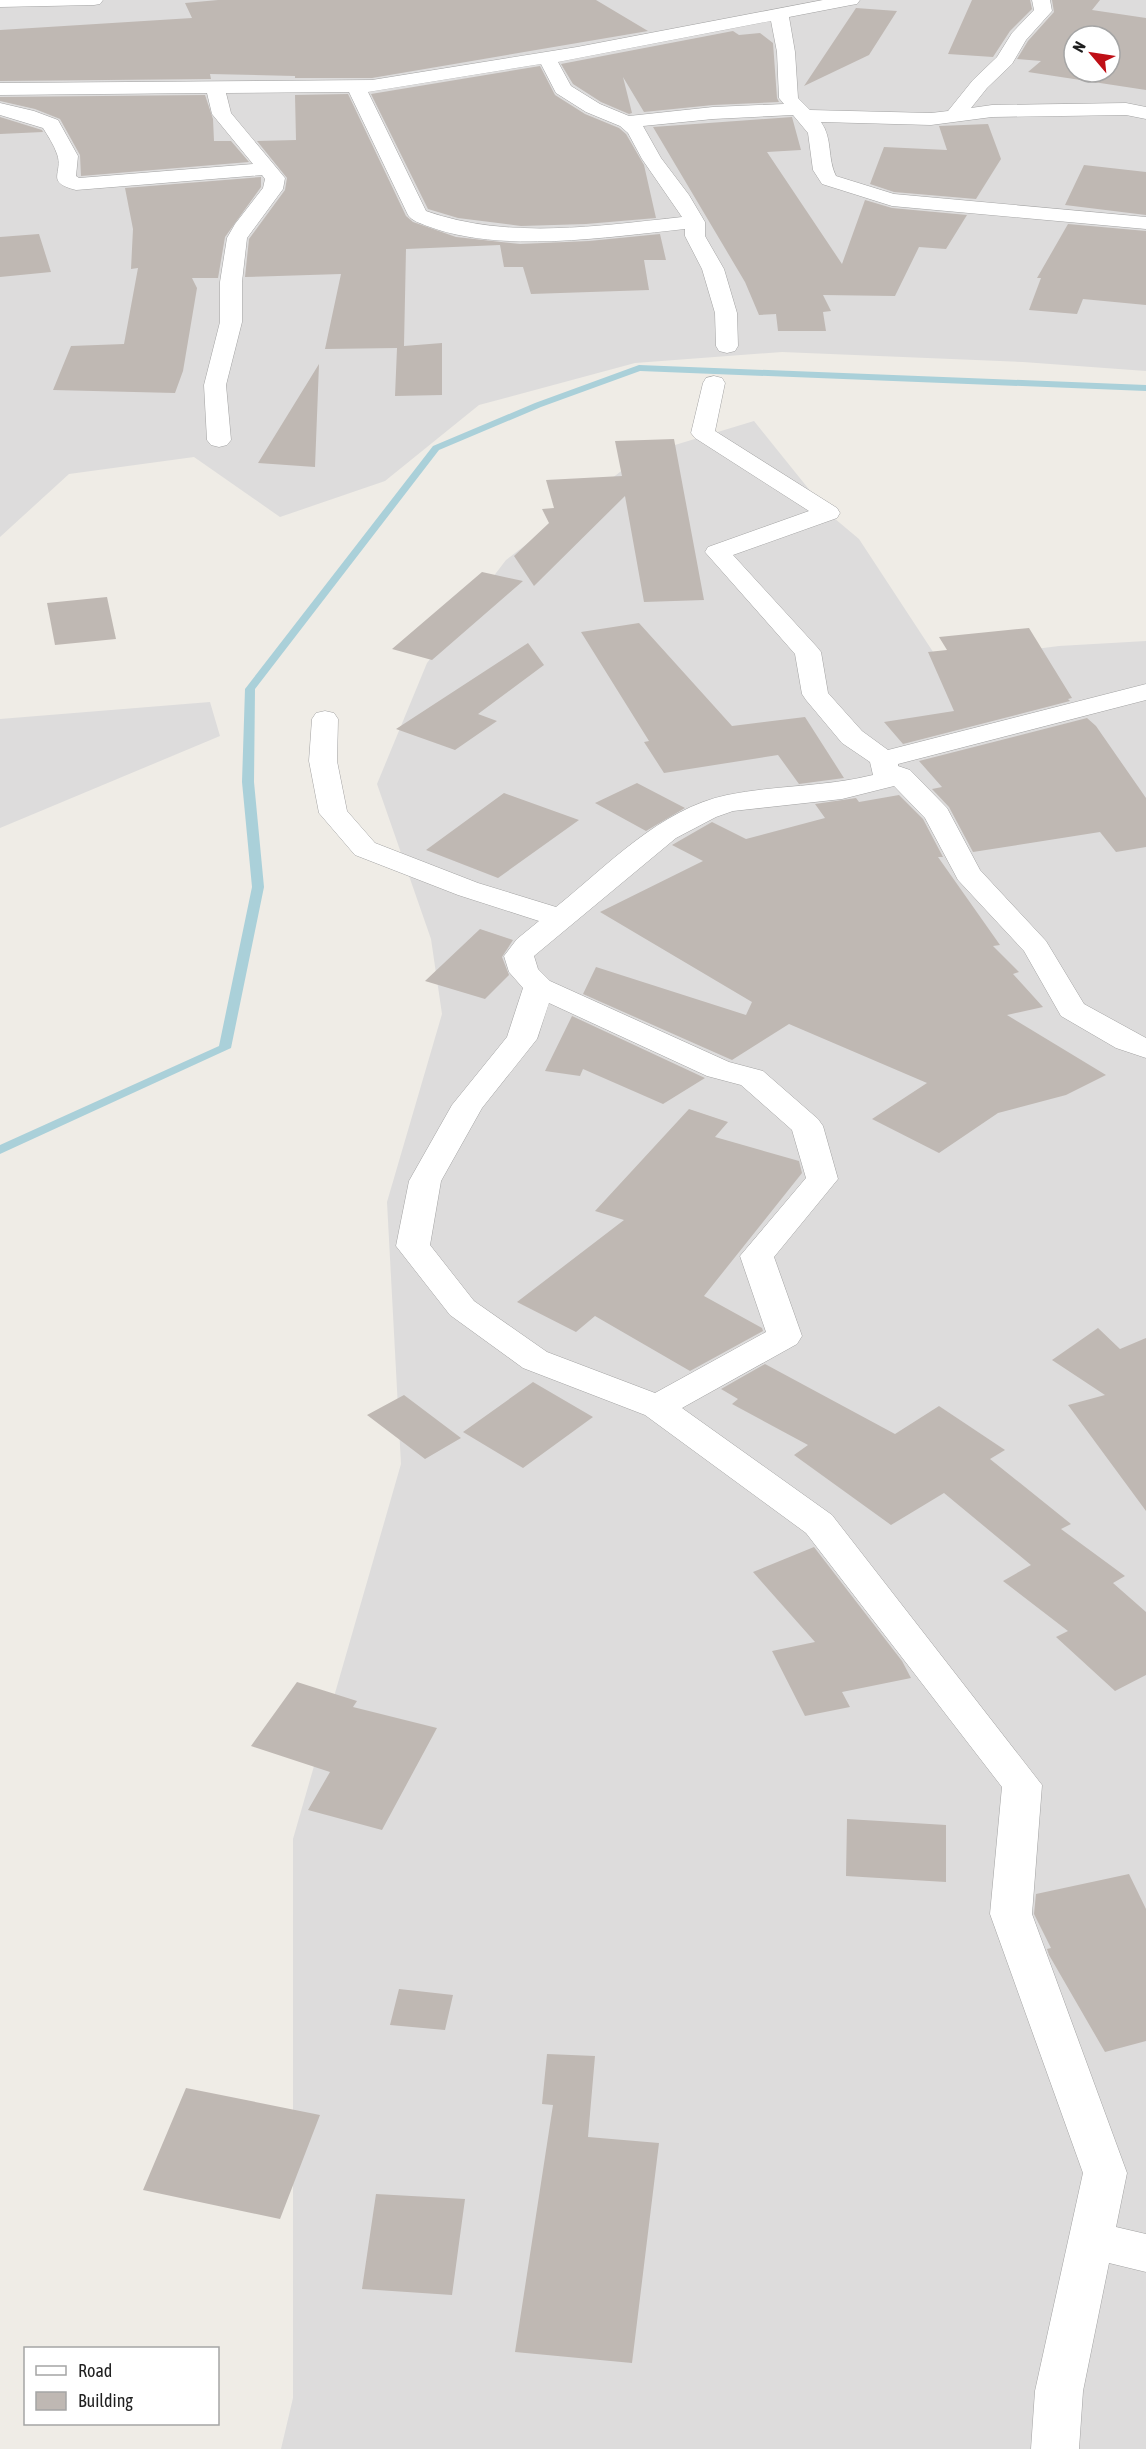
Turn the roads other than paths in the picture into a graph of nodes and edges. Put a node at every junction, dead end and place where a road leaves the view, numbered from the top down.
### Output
1 (94, 0) edge
2 (851, 0) edge
3 (1041, 0) edge
4 (0, 2) edge
5 (778, 13) junction
6 (547, 58) junction
7 (356, 87) junction
8 (215, 88) junction
9 (0, 89) edge
10 (0, 109) edge
11 (802, 112) junction
12 (1146, 113) edge
13 (954, 116) junction
14 (627, 122) junction
15 (269, 169) junction
16 (695, 222) junction
17 (1146, 223) edge
18 (726, 346) dead end
19 (714, 383) dead end
20 (219, 440) dead end
21 (1146, 692) edge
22 (325, 719) dead end
23 (892, 768) junction
24 (561, 918) junction
25 (538, 987) junction
26 (1146, 1049) edge
27 (657, 1407) junction
28 (1090, 2240) junction
29 (1146, 2253) edge
30 (1055, 2449) edge

1 - 4 street
2 - 5 street
3 - 13 street
5 - 6 street
5 - 11 street
6 - 7 street
6 - 14 street
7 - 8 street
7 - 16 street
8 - 9 street
8 - 15 street
10 - 15 street
11 - 13 street
11 - 14 street
11 - 17 street
12 - 13 street
14 - 16 street
15 - 20 street
16 - 18 street
19 - 23 street
21 - 23 street
22 - 24 street
23 - 24 street
23 - 26 street
24 - 25 street
25 - 27 street
25 - 27 street
27 - 28 street
28 - 29 street
28 - 30 street

